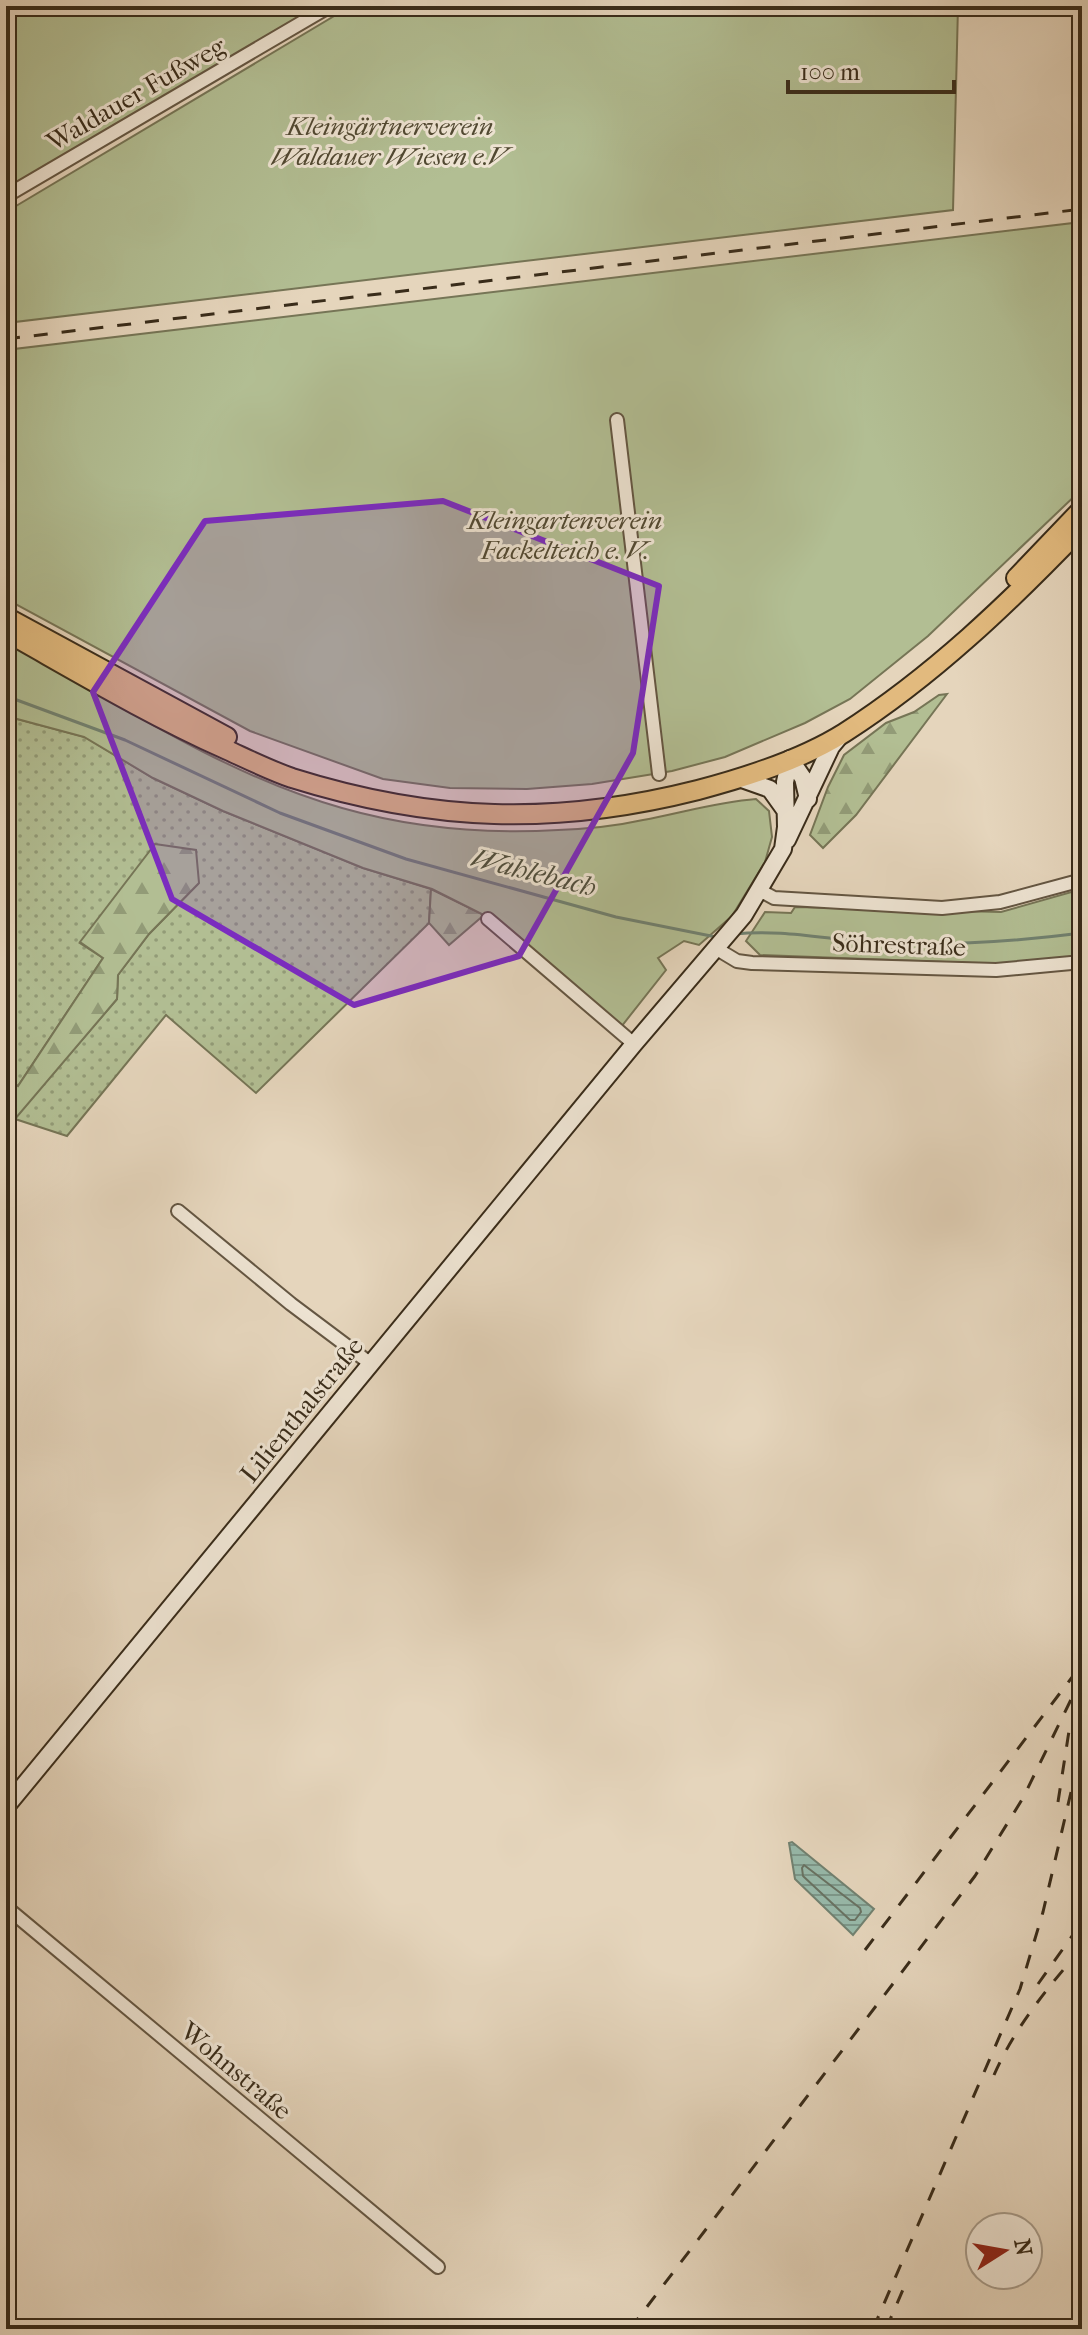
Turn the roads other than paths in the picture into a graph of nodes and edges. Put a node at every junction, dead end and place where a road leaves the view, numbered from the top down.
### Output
1 (330, 6) edge
2 (6, 196) edge
3 (617, 420) dead end
4 (1082, 509) edge
5 (1082, 527) edge
6 (6, 617) edge
7 (6, 632) edge
8 (842, 734) junction
9 (800, 742) junction
10 (790, 759) junction
11 (659, 774) dead end
12 (708, 777) junction
13 (739, 778) junction
14 (808, 799) junction
15 (786, 811) junction
16 (783, 849) junction
17 (1082, 880) edge
18 (761, 891) junction
19 (488, 919) dead end
20 (724, 941) junction
21 (1082, 962) edge
22 (634, 1044) junction
23 (178, 1211) dead end
24 (371, 1364) junction
25 (6, 1807) edge
26 (6, 1907) edge
27 (438, 2267) dead end

1 - 2 street, Waldauer Fußweg
3 - 11 street
4 - 9 main road
5 - 8 main road
6 - 12 main road
7 - 13 main road
8 - 10 main road
8 - 14 main road
9 - 10 main road
9 - 12 main road
10 - 12 main road
10 - 13 main road
10 - 14 main road
10 - 15 main road, Lilienthalstraße
13 - 15 main road
14 - 16 main road
15 - 16 main road, Lilienthalstraße
16 - 18 main road, Lilienthalstraße
17 - 18 street
18 - 20 main road, Lilienthalstraße
19 - 22 street
20 - 21 street, Söhrestraße
20 - 22 main road, Lilienthalstraße
22 - 24 main road, Lilienthalstraße
23 - 24 street
24 - 25 main road, Lilienthalstraße
26 - 27 street, Wohnstraße

